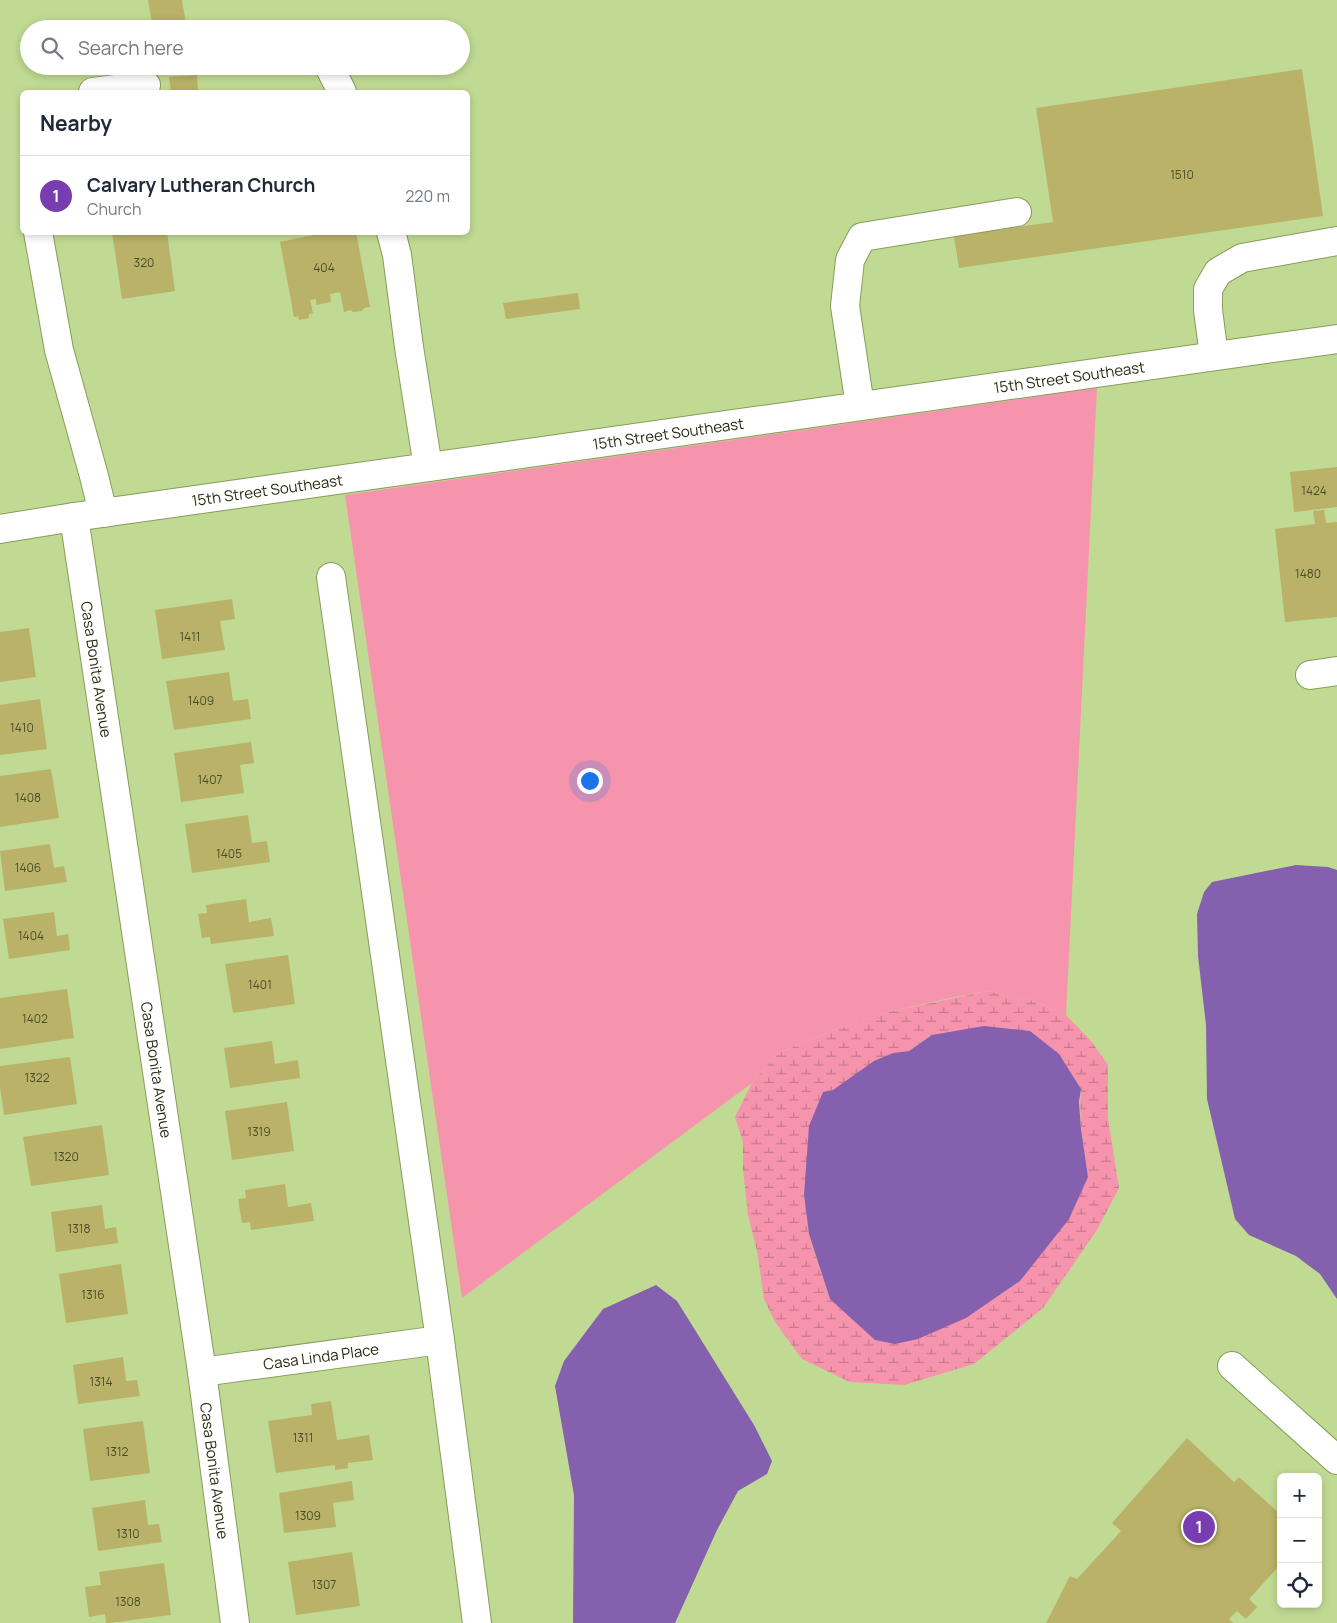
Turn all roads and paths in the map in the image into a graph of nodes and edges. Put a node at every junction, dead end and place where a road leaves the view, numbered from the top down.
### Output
1 (334, 75) edge
2 (146, 85) dead end
3 (109, 90) edge
4 (341, 90) edge
5 (1017, 212) dead end
6 (39, 235) edge
7 (392, 235) edge
8 (1337, 241) edge
9 (1337, 339) edge
10 (1214, 356) junction
11 (860, 406) junction
12 (428, 467) junction
13 (102, 513) junction
14 (74, 517) junction
15 (0, 529) edge
16 (331, 577) dead end
17 (1337, 671) edge
18 (1310, 675) dead end
19 (440, 1340) junction
20 (1232, 1366) dead end
21 (202, 1372) junction
22 (1337, 1460) edge
23 (235, 1623) edge
24 (477, 1623) edge

1 - 4 street
2 - 3 street
5 - 11 street
6 - 13 street
7 - 12 street
8 - 10 street
9 - 10 street, 15th Street Southeast
10 - 11 street, 15th Street Southeast
11 - 12 street, 15th Street Southeast
12 - 13 street, 15th Street Southeast
13 - 14 street, 15th Street Southeast
14 - 15 street, 15th Street Southeast
14 - 21 street, Casa Bonita Avenue
16 - 19 street
17 - 18 street
19 - 21 street, Casa Linda Place
19 - 24 street
20 - 22 street
21 - 23 street, Casa Bonita Avenue

